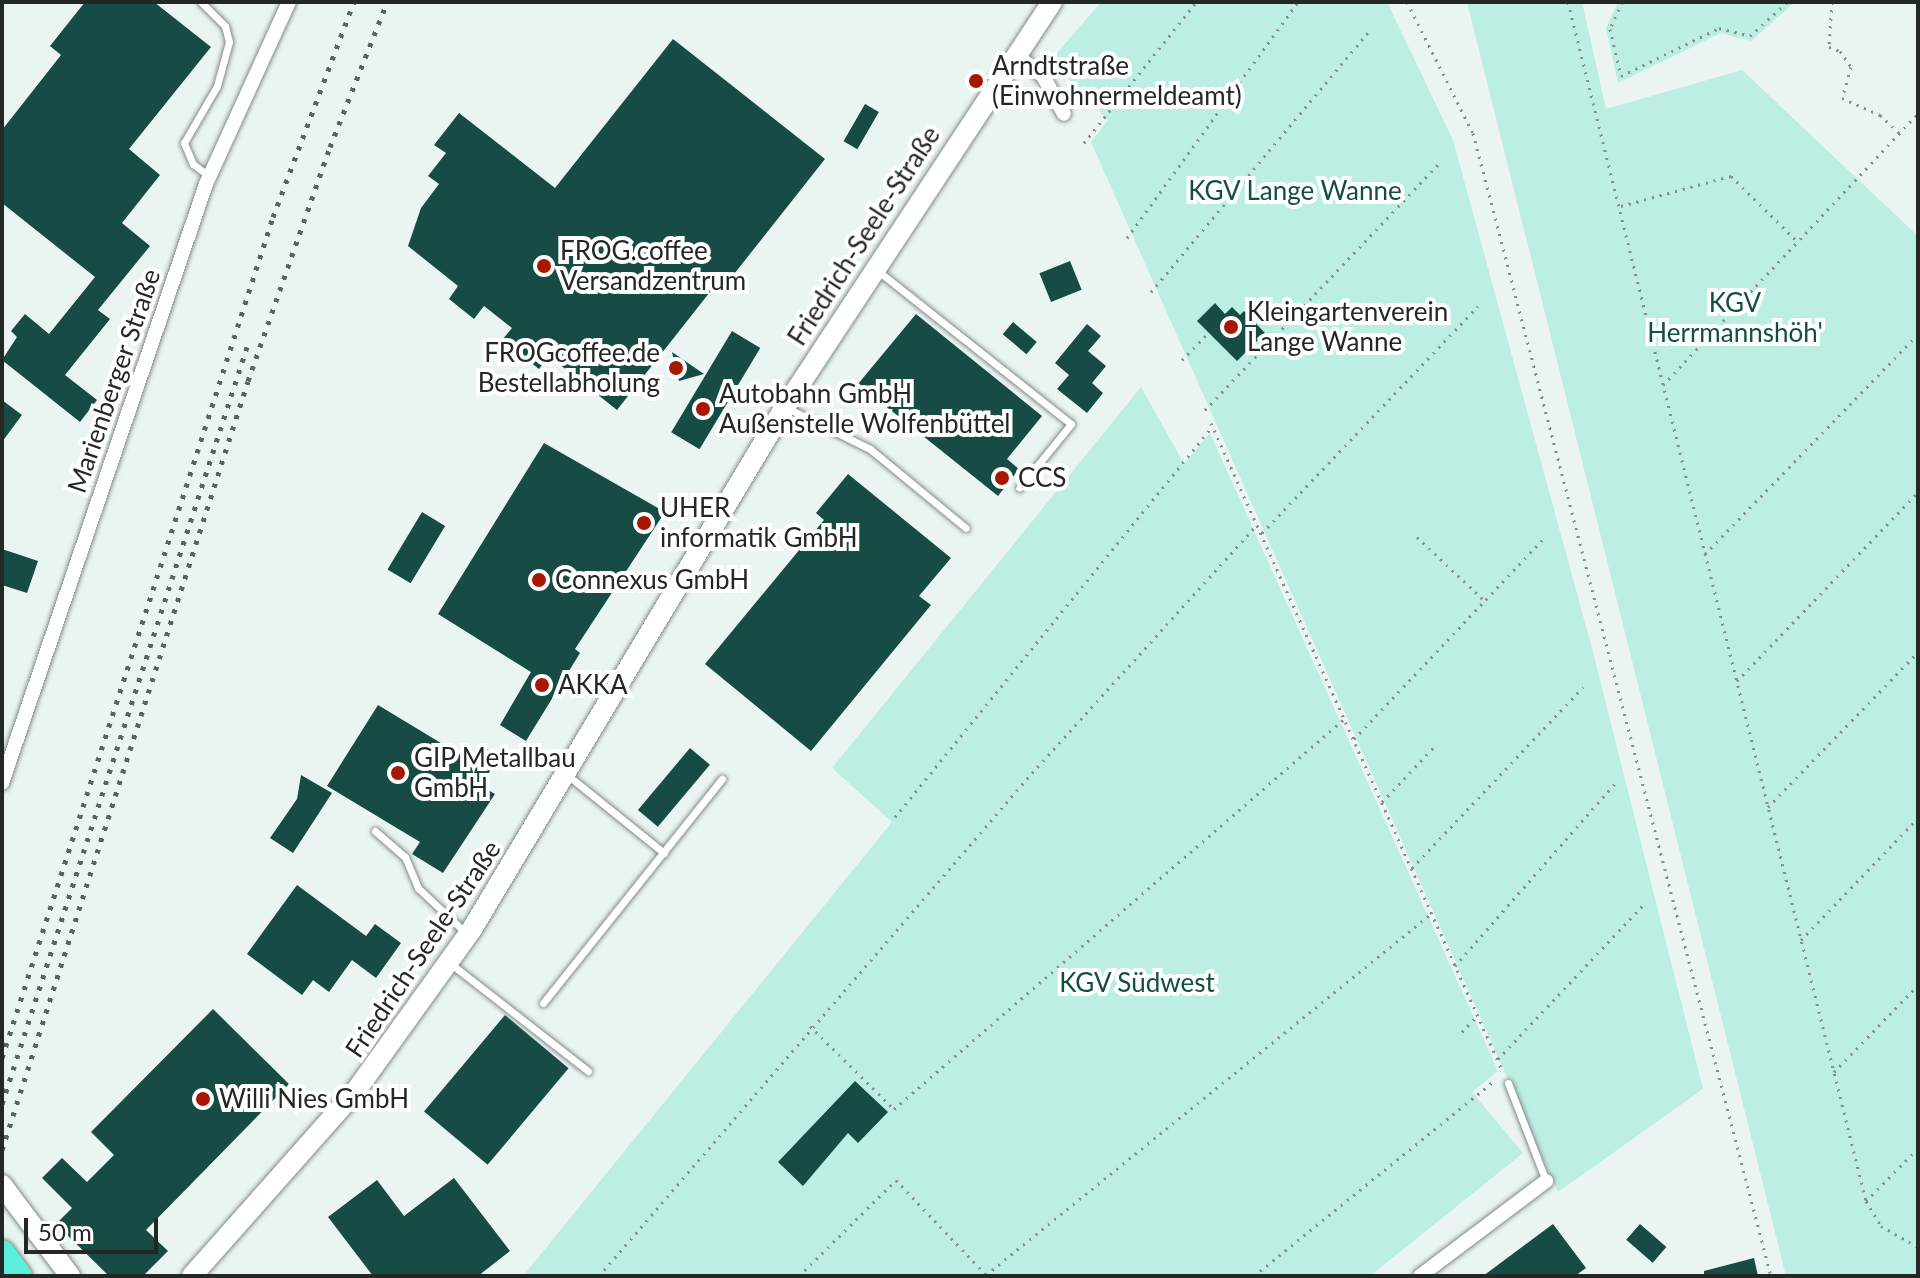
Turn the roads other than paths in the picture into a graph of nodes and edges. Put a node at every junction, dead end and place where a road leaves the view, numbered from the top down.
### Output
1 (201, 2) edge
2 (289, 2) edge
3 (1052, 2) edge
4 (1016, 55) junction
5 (1064, 114) dead end
6 (209, 176) junction
7 (873, 268) junction
8 (785, 407) junction
9 (1019, 488) dead end
10 (966, 528) dead end
11 (566, 774) junction
12 (722, 779) dead end
13 (2, 783) edge
14 (375, 831) dead end
15 (664, 853) junction
16 (468, 934) junction
17 (449, 963) junction
18 (543, 1003) dead end
19 (588, 1071) dead end
20 (1508, 1083) road end
21 (1546, 1181) joint
22 (2, 1185) edge
23 (2, 1253) edge
24 (19, 1276) edge
25 (70, 1276) edge
26 (192, 1276) edge
27 (1420, 1276) edge

1 - 6 lane
2 - 6 street, Marienberger Straße
3 - 4 street, Friedrich-Seele-Straße
4 - 5 street
4 - 7 street, Friedrich-Seele-Straße
6 - 13 street, Marienberger Straße
7 - 8 street, Friedrich-Seele-Straße
7 - 9 lane
8 - 10 lane
8 - 11 street, Friedrich-Seele-Straße
11 - 15 lane
11 - 16 street, Friedrich-Seele-Straße
12 - 15 lane
14 - 16 lane
15 - 18 lane
16 - 17 street, Friedrich-Seele-Straße
17 - 19 lane
17 - 26 street, Friedrich-Seele-Straße
20 - 21 lane
21 - 27 street
22 - 25 street
23 - 24 highway

